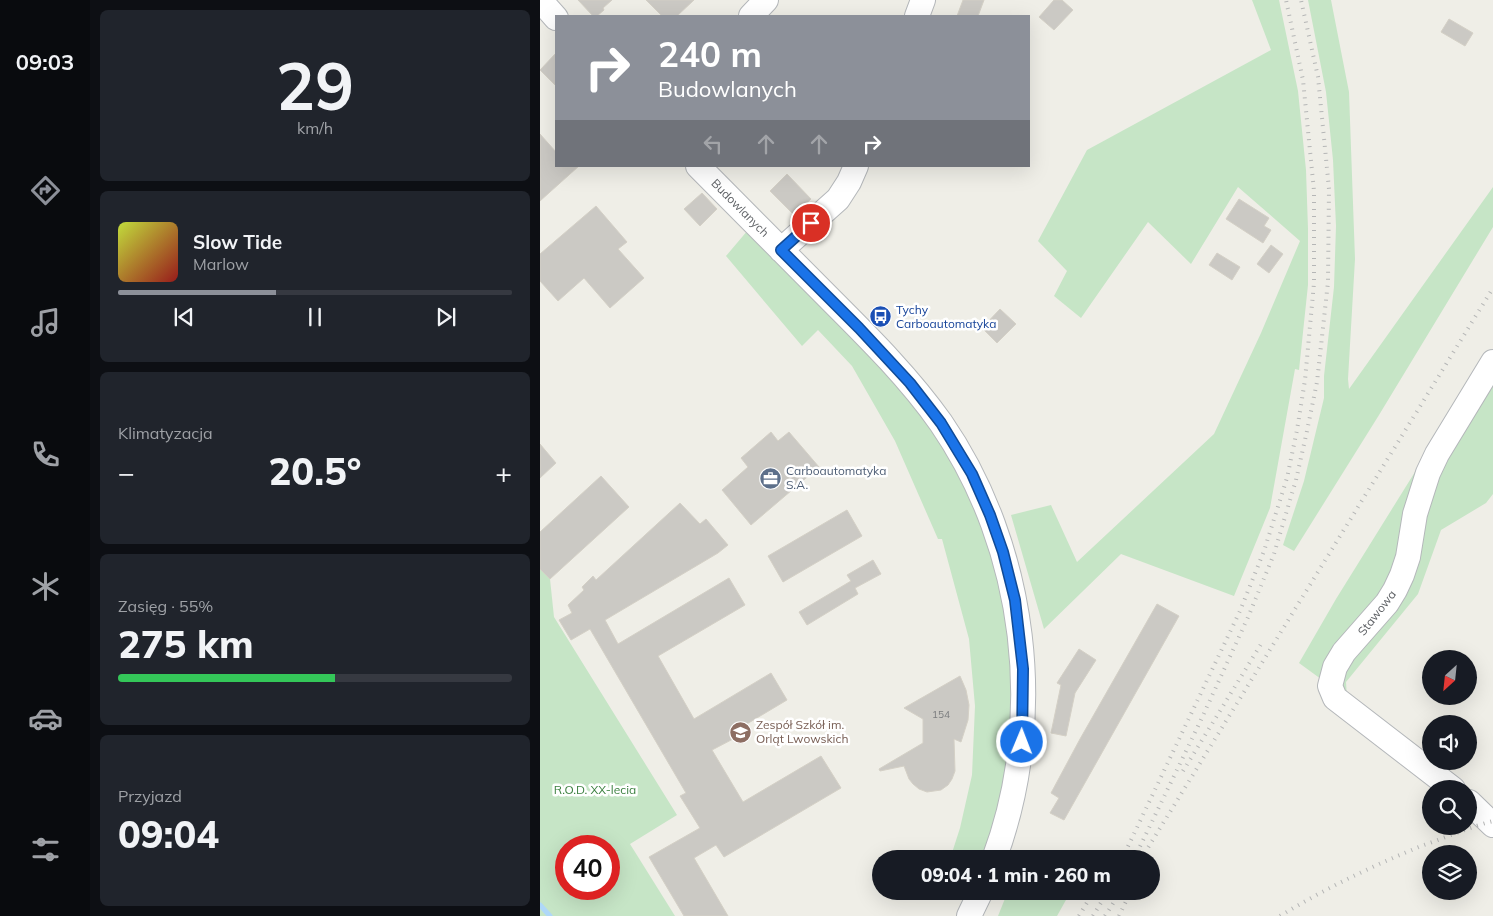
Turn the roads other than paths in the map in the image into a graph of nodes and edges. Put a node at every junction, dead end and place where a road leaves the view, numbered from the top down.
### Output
1 (540, 0) edge
2 (766, 0) edge
3 (923, 0) edge
4 (752, 15) edge
5 (917, 15) edge
6 (555, 17) edge
7 (699, 167) edge
8 (856, 167) edge
9 (781, 250) junction
10 (1493, 362) edge
11 (1442, 780) edge
12 (1477, 810) edge
13 (1493, 825) edge
14 (997, 850) edge
15 (977, 900) edge
16 (969, 916) edge

1 - 6 street
2 - 4 street
3 - 5 street
7 - 9 street, Budowlanych
8 - 9 street
9 - 14 street, Budowlanych
10 - 11 street, Stawowa
12 - 13 street
15 - 16 street

